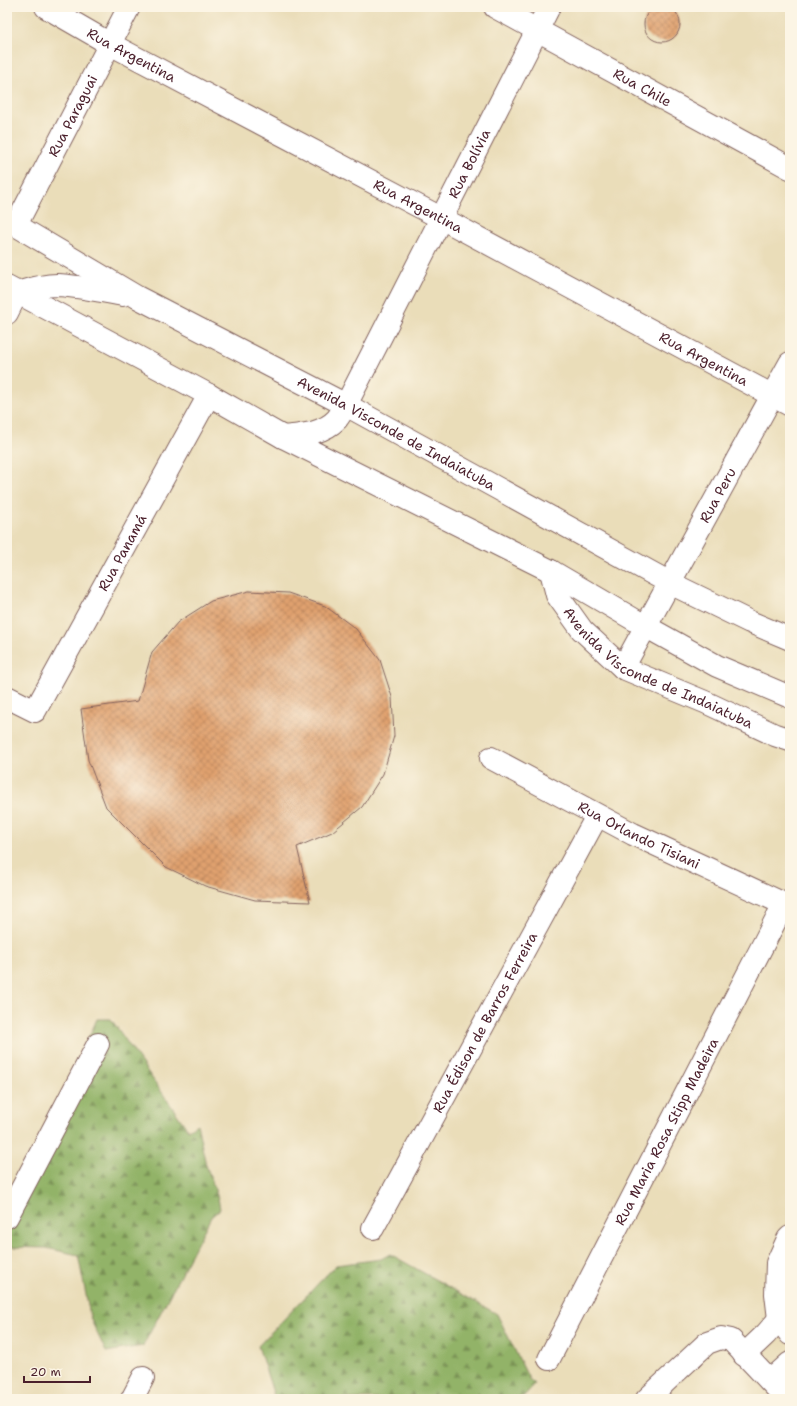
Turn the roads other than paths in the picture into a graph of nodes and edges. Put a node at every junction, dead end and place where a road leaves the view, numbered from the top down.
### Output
1 (46, 7) edge
2 (130, 7) edge
3 (495, 7) edge
4 (549, 7) edge
5 (537, 29) junction
6 (110, 44) junction
7 (790, 168) edge
8 (442, 218) junction
9 (12, 223) edge
10 (12, 290) edge
11 (137, 297) junction
12 (7, 313) edge
13 (790, 363) edge
14 (209, 394) junction
15 (781, 401) edge
16 (346, 406) junction
17 (283, 436) junction
18 (551, 571) junction
19 (670, 583) junction
20 (645, 626) junction
21 (790, 639) edge
22 (623, 668) junction
23 (7, 697) edge
24 (790, 697) edge
25 (790, 740) edge
26 (492, 758) dead end
27 (597, 816) junction
28 (787, 905) edge
29 (98, 1044) dead end
30 (7, 1217) edge
31 (373, 1228) dead end
32 (790, 1237) edge
33 (785, 1327) edge
34 (744, 1355) junction
35 (549, 1359) dead end
36 (790, 1363) edge
37 (143, 1378) dead end
38 (770, 1382) junction
39 (132, 1399) edge
40 (647, 1399) edge
41 (787, 1399) edge

1 - 6 street, Rua Argentina
2 - 6 street, Rua Paraguai
3 - 5 street, Rua Chile
4 - 5 street, Rua Bolívia
5 - 7 street, Rua Chile
5 - 8 street, Rua Bolívia
6 - 8 street, Rua Argentina
6 - 9 street, Rua Paraguai
8 - 15 street, Rua Argentina
8 - 16 street, Rua Bolívia
9 - 11 street, Avenida Visconde de Indaiatuba
10 - 11 street
10 - 12 street
10 - 14 street, Avenida Visconde de Indaiatuba
11 - 16 street, Avenida Visconde de Indaiatuba
13 - 15 street, Rua Peru
14 - 17 street, Avenida Visconde de Indaiatuba
14 - 23 street, Rua Panamá
15 - 19 street, Rua Peru
16 - 17 street, Rua Bolívia
16 - 19 street, Avenida Visconde de Indaiatuba
17 - 18 street, Avenida Visconde de Indaiatuba
18 - 20 street, Avenida Visconde de Indaiatuba
18 - 22 street, Avenida Visconde de Indaiatuba
19 - 20 street, Rua Peru
19 - 21 street, Avenida Visconde de Indaiatuba
20 - 22 street, Rua Peru
20 - 24 street, Avenida Visconde de Indaiatuba
22 - 25 street, Avenida Visconde de Indaiatuba
26 - 27 street, Rua Orlando Tisiani
27 - 28 street, Rua Orlando Tisiani
27 - 31 street, Rua Édison de Barros Ferreira
28 - 35 street, Rua Maria Rosa Stipp Madeira
29 - 30 street
32 - 33 street
33 - 34 street
34 - 38 street
34 - 40 street
36 - 38 street
37 - 39 street
38 - 41 street

